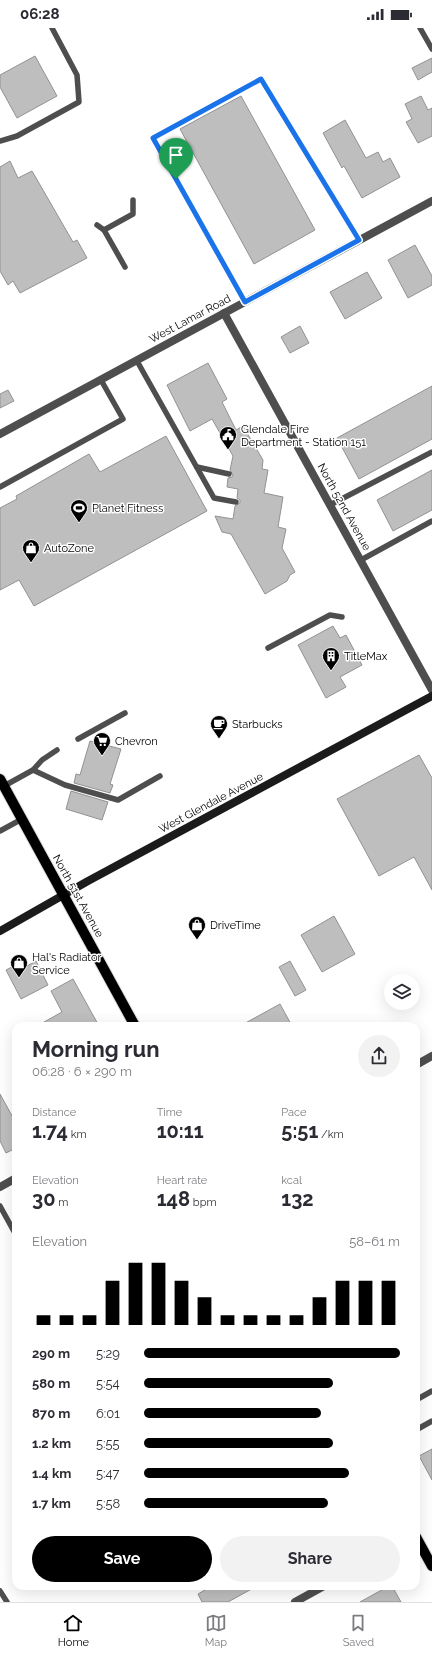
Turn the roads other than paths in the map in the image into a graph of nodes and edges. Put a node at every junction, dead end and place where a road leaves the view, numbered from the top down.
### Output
1 (52, 28) edge
2 (420, 28) edge
3 (432, 49) edge
4 (0, 141) edge
5 (134, 200) dead end
6 (432, 201) edge
7 (97, 224) dead end
8 (104, 230) junction
9 (359, 240) junction
10 (125, 267) dead end
11 (245, 302) junction
12 (224, 313) junction
13 (137, 360) junction
14 (101, 380) junction
15 (0, 434) edge
16 (432, 452) edge
17 (197, 467) junction
18 (229, 474) dead end
19 (0, 487) edge
20 (236, 502) dead end
21 (330, 505) junction
22 (432, 521) edge
23 (361, 560) junction
24 (342, 617) dead end
25 (268, 648) dead end
26 (432, 690) edge
27 (432, 696) edge
28 (125, 713) dead end
29 (78, 739) dead end
30 (57, 750) dead end
31 (34, 770) junction
32 (160, 776) dead end
33 (2, 782) edge
34 (22, 819) junction
35 (0, 832) edge
36 (64, 895) junction
37 (0, 930) edge
38 (133, 1022) edge
39 (432, 1056) edge
40 (420, 1063) edge
41 (12, 1180) edge
42 (0, 1187) edge
43 (0, 1206) edge
44 (12, 1228) edge
45 (432, 1391) edge
46 (420, 1398) edge
47 (432, 1421) edge
48 (420, 1428) edge
49 (420, 1544) edge
50 (432, 1566) edge
51 (317, 1590) edge
52 (0, 1591) edge
53 (7, 1602) edge
54 (295, 1602) edge

1 - 4 lane
2 - 3 lane
5 - 8 lane
6 - 9 street, West Lamar Road
7 - 8 lane
8 - 10 lane
9 - 11 street, West Lamar Road
9 - 11 lane
11 - 12 street, West Lamar Road
12 - 13 street, West Lamar Road
12 - 21 street, North 52nd Avenue
13 - 14 street, West Lamar Road
13 - 17 lane
14 - 15 street, West Lamar Road
14 - 19 lane
16 - 21 lane
17 - 18 lane
17 - 20 lane
21 - 23 street, North 52nd Avenue
22 - 23 lane
23 - 26 street, North 52nd Avenue
24 - 25 lane
27 - 36 main road, West Glendale Avenue
28 - 29 lane
30 - 31 lane
31 - 32 lane
31 - 33 lane
33 - 34 main road, North 51st Avenue
34 - 35 lane
34 - 36 main road, North 51st Avenue
36 - 37 main road, West Glendale Avenue
36 - 38 main road, North 51st Avenue
39 - 40 street
41 - 42 street
43 - 44 lane
45 - 46 lane
47 - 48 lane
49 - 50 main road
51 - 54 street
52 - 53 lane

